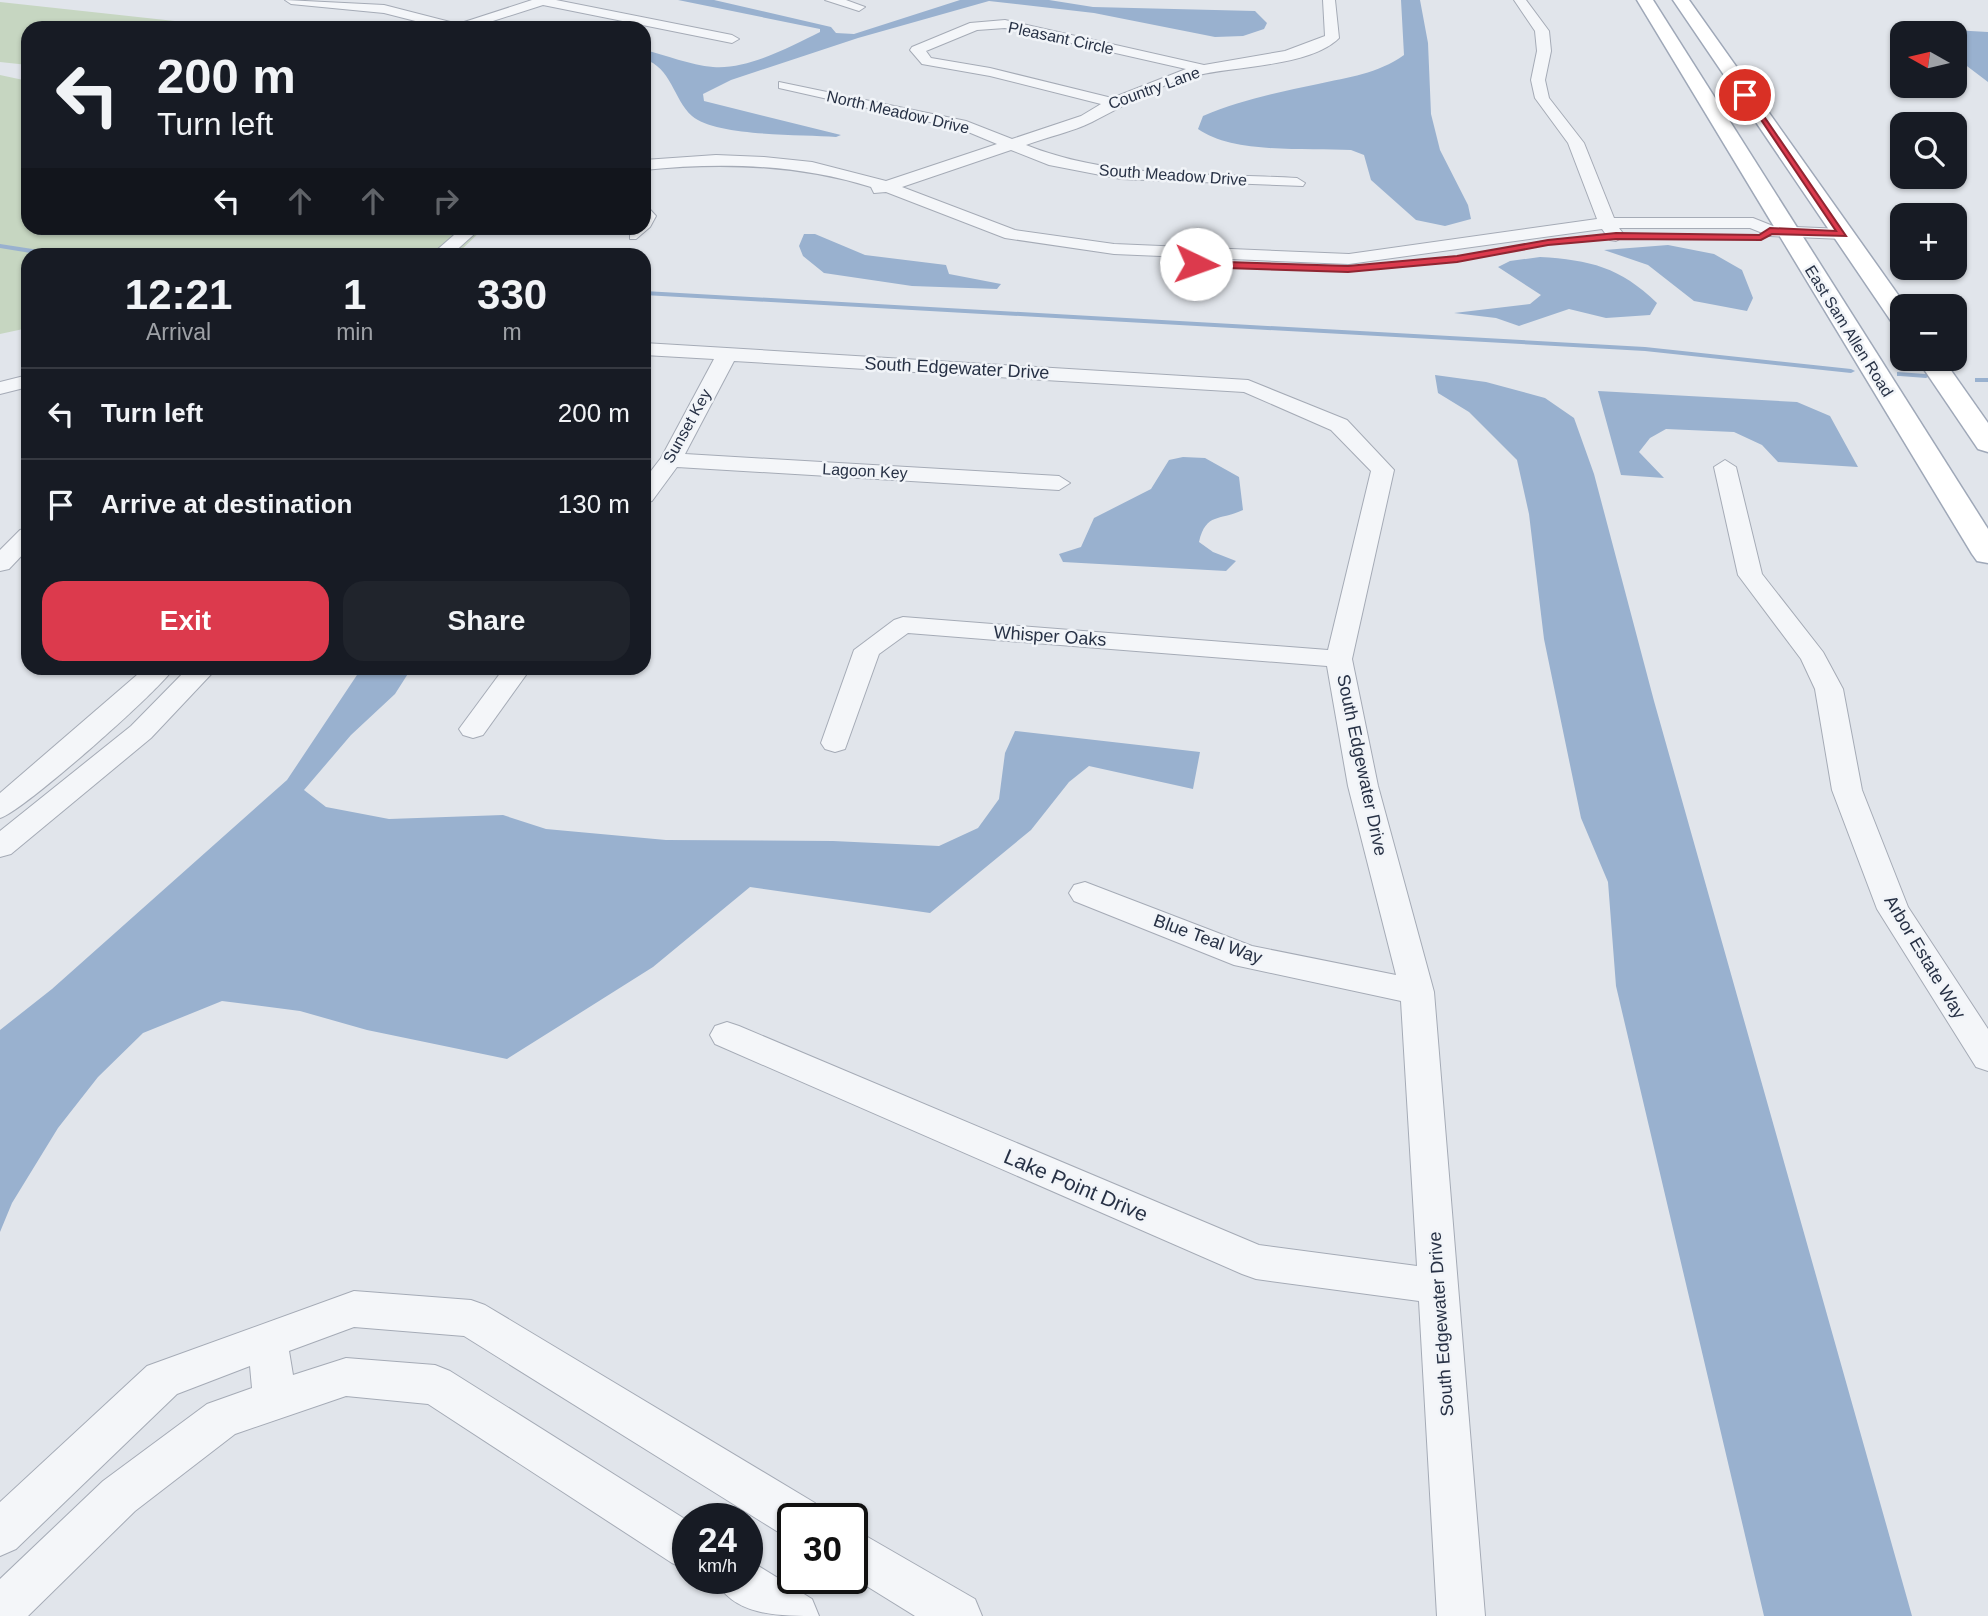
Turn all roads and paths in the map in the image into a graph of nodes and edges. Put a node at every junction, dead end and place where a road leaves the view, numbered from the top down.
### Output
1 (291, 0) edge
2 (831, 0) edge
3 (1329, 0) edge
4 (1520, 0) edge
5 (1645, 0) edge
6 (1681, 0) edge
7 (544, 1) edge
8 (859, 7) dead end
9 (431, 21) edge
10 (480, 21) edge
11 (643, 21) edge
12 (651, 23) edge
13 (732, 39) dead end
14 (1202, 69) junction
15 (784, 85) dead end
16 (1111, 102) junction
17 (1010, 143) junction
18 (651, 164) edge
19 (651, 172) edge
20 (1297, 183) dead end
21 (888, 187) junction
22 (866, 194) junction
23 (1612, 229) junction
24 (1779, 231) junction
25 (1843, 234) junction
26 (473, 235) edge
27 (635, 235) edge
28 (633, 237) dead end
29 (1542, 238) junction
30 (1494, 239) junction
31 (451, 248) edge
32 (1510, 249) junction
33 (1197, 258) junction
34 (1890, 302) edge
35 (651, 349) edge
36 (727, 354) junction
37 (1938, 371) edge
38 (21, 383) edge
39 (0, 388) edge
40 (1988, 443) edge
41 (671, 460) junction
42 (1725, 467) dead end
43 (1059, 483) dead end
44 (651, 487) edge
45 (21, 542) edge
46 (1988, 554) edge
47 (0, 564) edge
48 (1339, 659) junction
49 (152, 675) edge
50 (197, 675) edge
51 (513, 675) edge
52 (473, 729) dead end
53 (835, 743) dead end
54 (0, 808) edge
55 (0, 848) edge
56 (1085, 893) dead end
57 (1417, 992) junction
58 (727, 1035) dead end
59 (1988, 1057) edge
60 (1439, 1286) junction
61 (267, 1339) junction
62 (275, 1400) junction
63 (777, 1506) edge
64 (0, 1533) edge
65 (672, 1537) edge
66 (868, 1561) edge
67 (761, 1594) edge
68 (0, 1611) edge
69 (795, 1616) edge
70 (958, 1616) edge
71 (1461, 1616) edge

1 - 9 street
2 - 8 street
3 - 14 street, Country Lane
4 - 23 street
5 - 24 main road, East Sam Allen Road
6 - 25 main road
7 - 10 street
7 - 11 street
12 - 13 street
14 - 16 street, Country Lane
14 - 16 street, Pleasant Circle
15 - 17 street, North Meadow Drive
16 - 17 street, Country Lane
17 - 20 street, South Meadow Drive
17 - 21 street, Country Lane
18 - 21 street
19 - 22 street
21 - 22 street, Country Lane
21 - 33 street
22 - 33 street
23 - 24 street
23 - 29 street
24 - 25 street
24 - 46 main road, East Sam Allen Road
25 - 34 main road
26 - 31 street
27 - 28 lane
29 - 30 street
29 - 32 street
30 - 32 street
30 - 33 street
32 - 33 street
35 - 36 street, South Edgewater Drive
36 - 41 street, Sunset Key
36 - 48 street, South Edgewater Drive
37 - 40 main road
38 - 39 street
41 - 43 street, Lagoon Key
41 - 44 street, Sunset Key
42 - 59 street, Arbor Estate Way
45 - 47 street
48 - 53 street, Whisper Oaks
48 - 57 street, South Edgewater Drive
49 - 54 street
50 - 55 street
51 - 52 street
56 - 57 street, Blue Teal Way
57 - 60 street, South Edgewater Drive
58 - 60 street, Lake Point Drive
60 - 71 street, South Edgewater Drive
61 - 62 street
61 - 63 street
61 - 64 street
62 - 65 street
62 - 68 street
66 - 70 street
67 - 69 street

